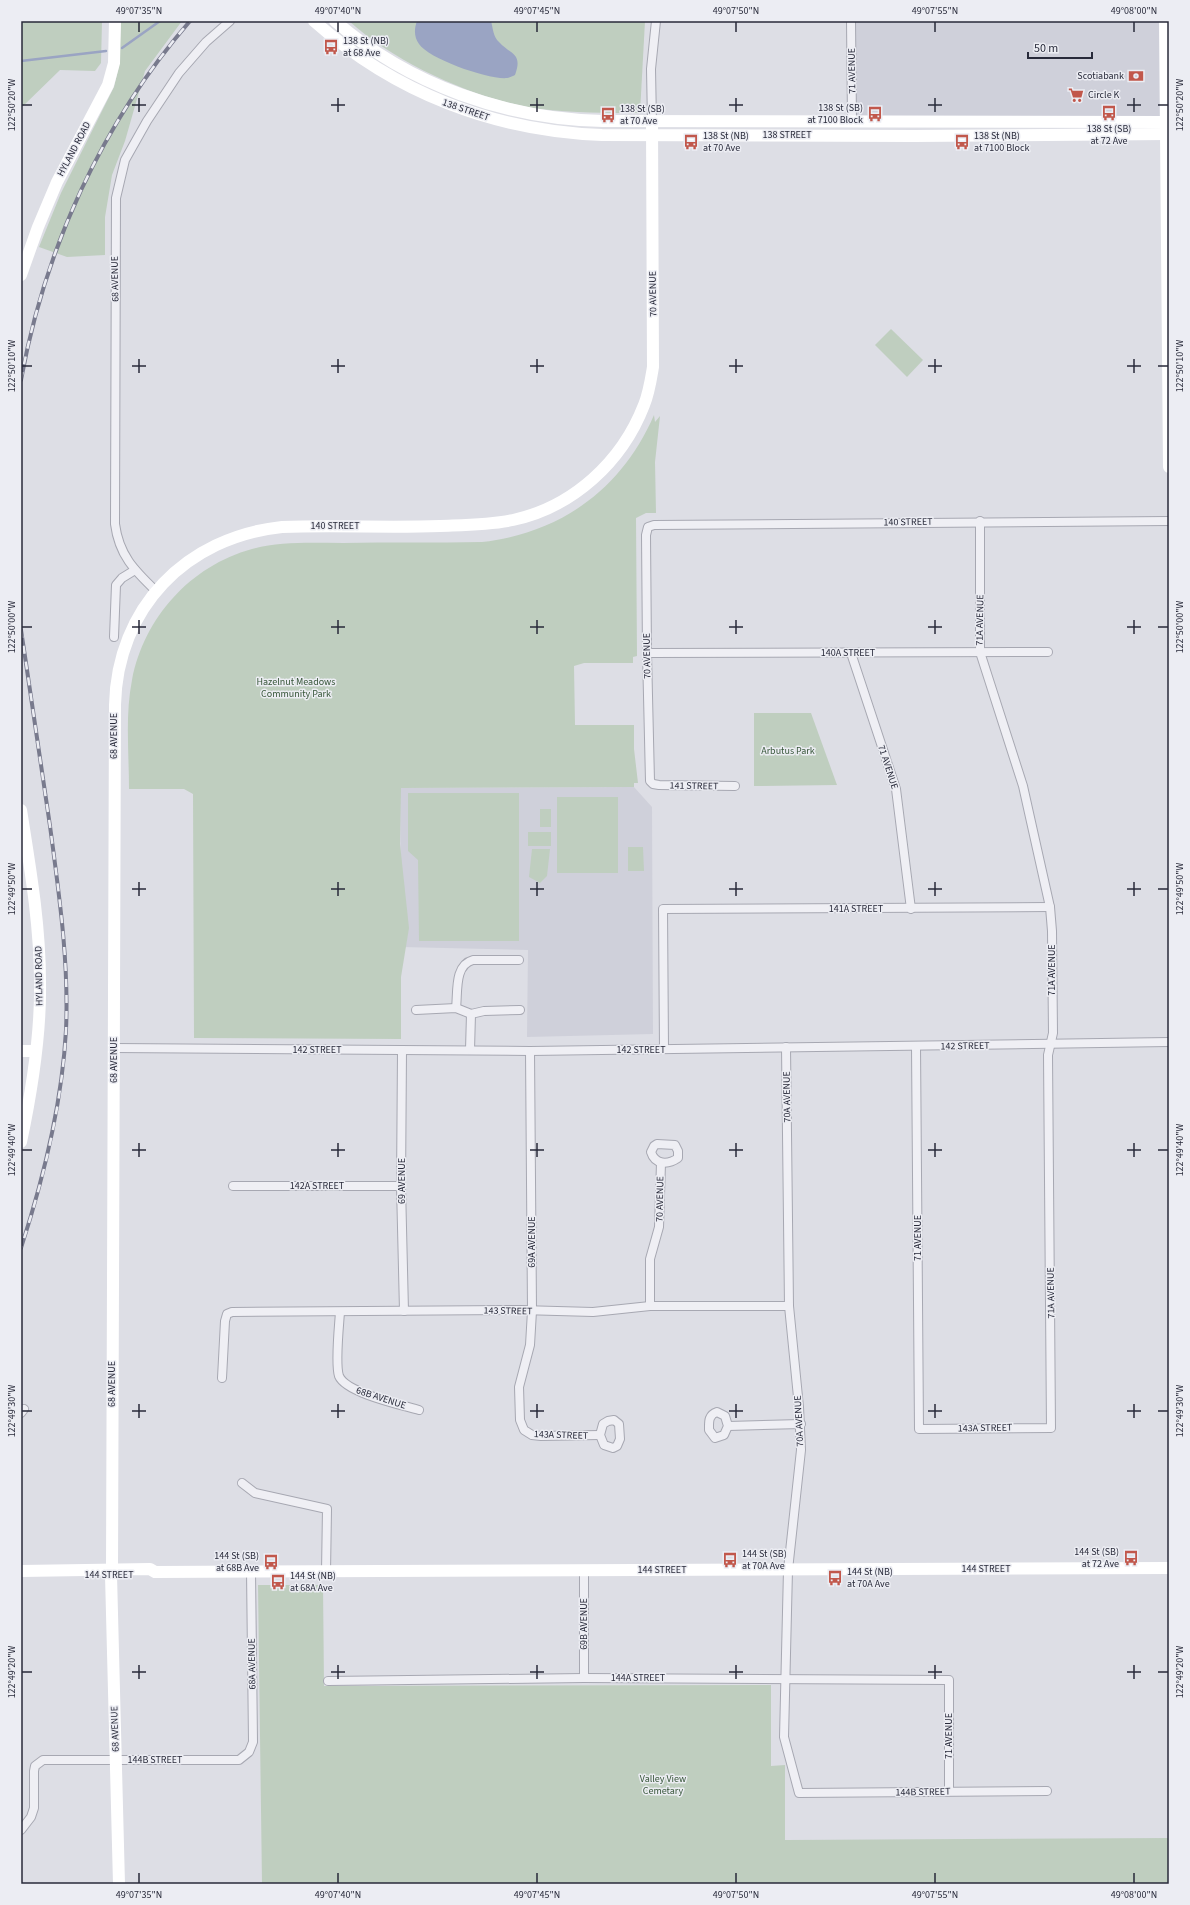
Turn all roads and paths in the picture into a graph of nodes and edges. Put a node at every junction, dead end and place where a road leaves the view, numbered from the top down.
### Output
1 (115, 21) edge
2 (230, 21) edge
3 (314, 21) edge
4 (335, 21) edge
5 (656, 21) edge
6 (851, 21) edge
7 (1165, 21) edge
8 (852, 121) junction
9 (652, 122) junction
10 (1167, 128) edge
11 (652, 135) junction
12 (21, 275) edge
13 (1169, 467) edge
14 (532, 515) joint
15 (980, 521) junction
16 (1169, 521) edge
17 (648, 527) joint
18 (135, 570) junction
19 (156, 591) junction
20 (114, 637) dead end
21 (980, 652) junction
22 (1048, 652) dead end
23 (647, 653) junction
24 (850, 653) junction
25 (653, 784) joint
26 (735, 786) dead end
27 (21, 810) edge
28 (1050, 907) junction
29 (911, 909) junction
30 (519, 960) dead end
31 (456, 1008) junction
32 (416, 1010) dead end
33 (520, 1010) dead end
34 (471, 1014) junction
35 (1169, 1042) edge
36 (1050, 1044) junction
37 (916, 1046) junction
38 (786, 1047) junction
39 (114, 1048) junction
40 (664, 1049) junction
41 (470, 1050) junction
42 (21, 1051) edge
43 (35, 1051) junction
44 (402, 1051) junction
45 (530, 1051) junction
46 (21, 1142) edge
47 (661, 1163) dead end
48 (233, 1186) dead end
49 (401, 1186) junction
50 (650, 1306) junction
51 (789, 1306) junction
52 (532, 1310) junction
53 (404, 1311) junction
54 (340, 1312) junction
55 (222, 1378) dead end
56 (419, 1410) dead end
57 (801, 1424) junction
58 (728, 1426) dead end
59 (1051, 1428) joint
60 (919, 1429) joint
61 (524, 1430) joint
62 (600, 1435) dead end
63 (242, 1483) dead end
64 (1169, 1568) edge
65 (584, 1570) junction
66 (788, 1570) junction
67 (21, 1571) edge
68 (251, 1571) junction
69 (112, 1572) junction
70 (326, 1572) junction
71 (584, 1678) junction
72 (786, 1680) junction
73 (949, 1680) joint
74 (328, 1681) dead end
75 (246, 1755) joint
76 (116, 1759) junction
77 (949, 1791) junction
78 (1047, 1791) dead end
79 (799, 1793) joint
80 (21, 1830) edge
81 (119, 1884) edge

1 - 12 main road, HYLAND ROAD
2 - 18 street, 68 AVENUE
3 - 11 main road, 138 STREET
4 - 9 main road, 138 STREET
5 - 9 street, 70 AVENUE
6 - 8 street, 71 AVENUE
7 - 10 main road
8 - 9 main road, 138 STREET
8 - 10 main road, 138 STREET
9 - 11 main road, 70 AVENUE
10 - 11 main road, 138 STREET
10 - 13 main road
11 - 14 main road, 70 AVENUE
14 - 19 main road, 140 STREET
15 - 16 street, 140 STREET
15 - 17 street, 140 STREET
15 - 21 street, 71A AVENUE
17 - 23 street, 70 AVENUE
18 - 19 street, 68 AVENUE
18 - 20 street
19 - 39 main road, 68 AVENUE
21 - 22 street, 140A STREET
21 - 24 street, 140A STREET
21 - 28 street, 71A AVENUE
23 - 24 street, 140A STREET
23 - 25 street, 70 AVENUE
24 - 29 street, 71 AVENUE
25 - 26 street, 141 STREET
27 - 43 main road, HYLAND ROAD
28 - 29 street, 141A STREET
28 - 36 street, 71A AVENUE
29 - 40 street, 141A STREET
30 - 31 street
31 - 32 street
31 - 34 street
33 - 34 street
34 - 41 street
35 - 36 street, 142 STREET
36 - 37 street, 142 STREET
36 - 59 street, 71A AVENUE
37 - 38 street, 142 STREET
37 - 60 street, 71 AVENUE
38 - 40 street, 142 STREET
38 - 51 street, 70A AVENUE
39 - 44 street, 142 STREET
39 - 69 main road, 68 AVENUE
40 - 45 street, 142 STREET
41 - 44 street, 142 STREET
41 - 45 street, 142 STREET
42 - 43 main road
43 - 46 main road, HYLAND ROAD
44 - 49 street, 69 AVENUE
45 - 52 street, 69A AVENUE
47 - 50 street, 70 AVENUE
48 - 49 street, 142A STREET
49 - 53 street, 69 AVENUE
50 - 51 street, 143 STREET
50 - 52 street, 143 STREET
51 - 57 street, 70A AVENUE
52 - 53 street, 143 STREET
52 - 61 street, 69A AVENUE
53 - 54 street, 143 STREET
54 - 55 street, 143 STREET
54 - 56 street, 68B AVENUE
57 - 58 street
57 - 66 street, 70A AVENUE
59 - 60 street, 143A STREET
61 - 62 street, 143A STREET
63 - 70 street
64 - 66 main road, 144 STREET
65 - 66 main road, 144 STREET
65 - 70 main road, 144 STREET
65 - 71 street, 69B AVENUE
66 - 72 street, 70A AVENUE
67 - 69 main road, 144 STREET
68 - 69 main road, 144 STREET
68 - 70 main road, 144 STREET
68 - 75 street, 68A AVENUE
69 - 76 main road, 68 AVENUE
71 - 72 street, 144A STREET
71 - 74 street, 144A STREET
72 - 73 street, 144A STREET
72 - 79 street, 70A AVENUE
73 - 77 street, 71 AVENUE
75 - 76 street, 144B STREET
76 - 80 street, 144B STREET
76 - 81 main road, 68 AVENUE
77 - 78 street, 144B STREET
77 - 79 street, 144B STREET

